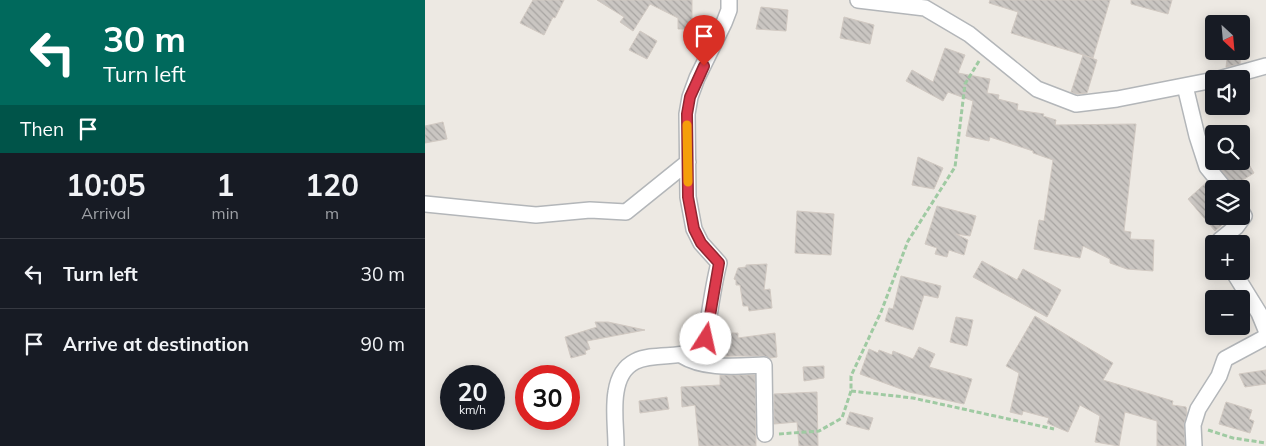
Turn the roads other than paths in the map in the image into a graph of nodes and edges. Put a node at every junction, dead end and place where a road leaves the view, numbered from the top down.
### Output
1 (729, 0) edge
2 (858, 0) edge
3 (1266, 66) edge
4 (1250, 70) edge
5 (1205, 82) edge
6 (1185, 86) junction
7 (688, 162) junction
8 (1218, 180) edge
9 (425, 204) edge
10 (1238, 225) edge
11 (1226, 235) edge
12 (1238, 280) edge
13 (1266, 330) edge
14 (1266, 334) edge
15 (681, 355) junction
16 (765, 434) road end
17 (616, 446) edge
18 (1194, 446) edge

1 - 7 street
2 - 6 street
3 - 4 street
5 - 6 street
6 - 8 street
7 - 9 street
7 - 15 street
10 - 11 street
12 - 13 street
14 - 18 street
15 - 16 street
15 - 17 street

